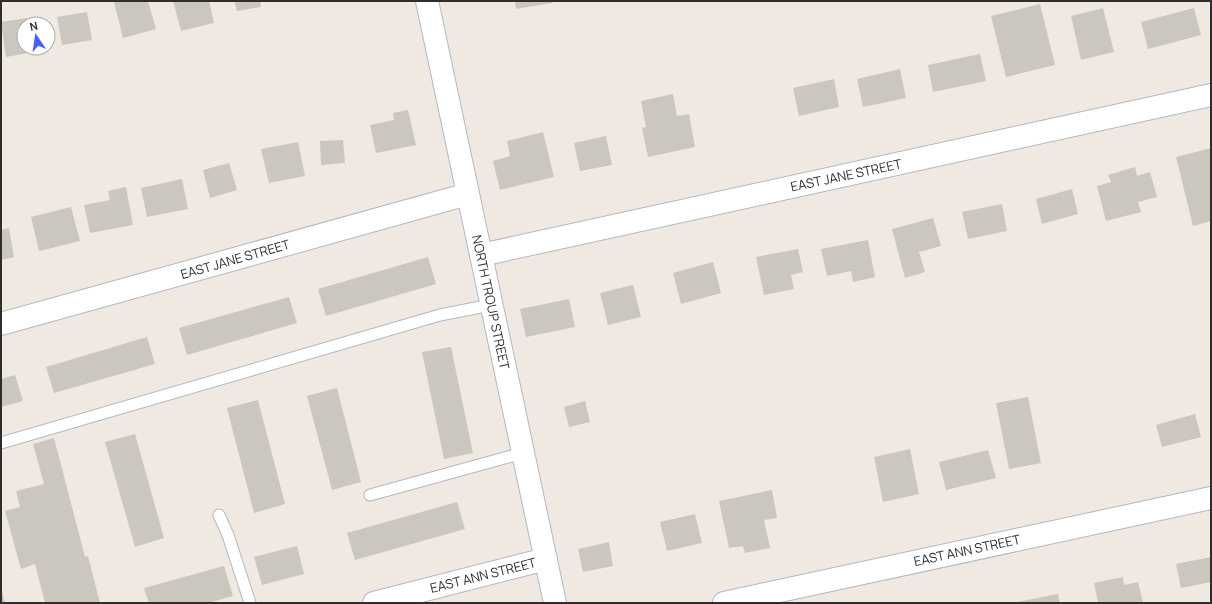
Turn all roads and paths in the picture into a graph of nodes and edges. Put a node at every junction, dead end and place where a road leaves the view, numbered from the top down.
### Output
1 (427, 1) edge
2 (1211, 95) edge
3 (468, 194) junction
4 (481, 255) junction
5 (491, 305) junction
6 (1, 324) edge
7 (1, 443) edge
8 (523, 453) junction
9 (370, 496) dead end
10 (1211, 498) edge
11 (220, 515) dead end
12 (546, 559) junction
13 (250, 603) edge
14 (374, 603) edge
15 (555, 603) edge
16 (724, 603) edge

1 - 3 street, NORTH TROUP STREET
2 - 4 street, EAST JANE STREET
3 - 4 street, NORTH TROUP STREET
3 - 6 street, EAST JANE STREET
4 - 5 street, NORTH TROUP STREET
5 - 7 lane
5 - 8 street, NORTH TROUP STREET
8 - 9 lane
8 - 12 street, NORTH TROUP STREET
10 - 16 street, EAST ANN STREET
11 - 13 lane
12 - 14 street, EAST ANN STREET
12 - 15 street, NORTH TROUP STREET

